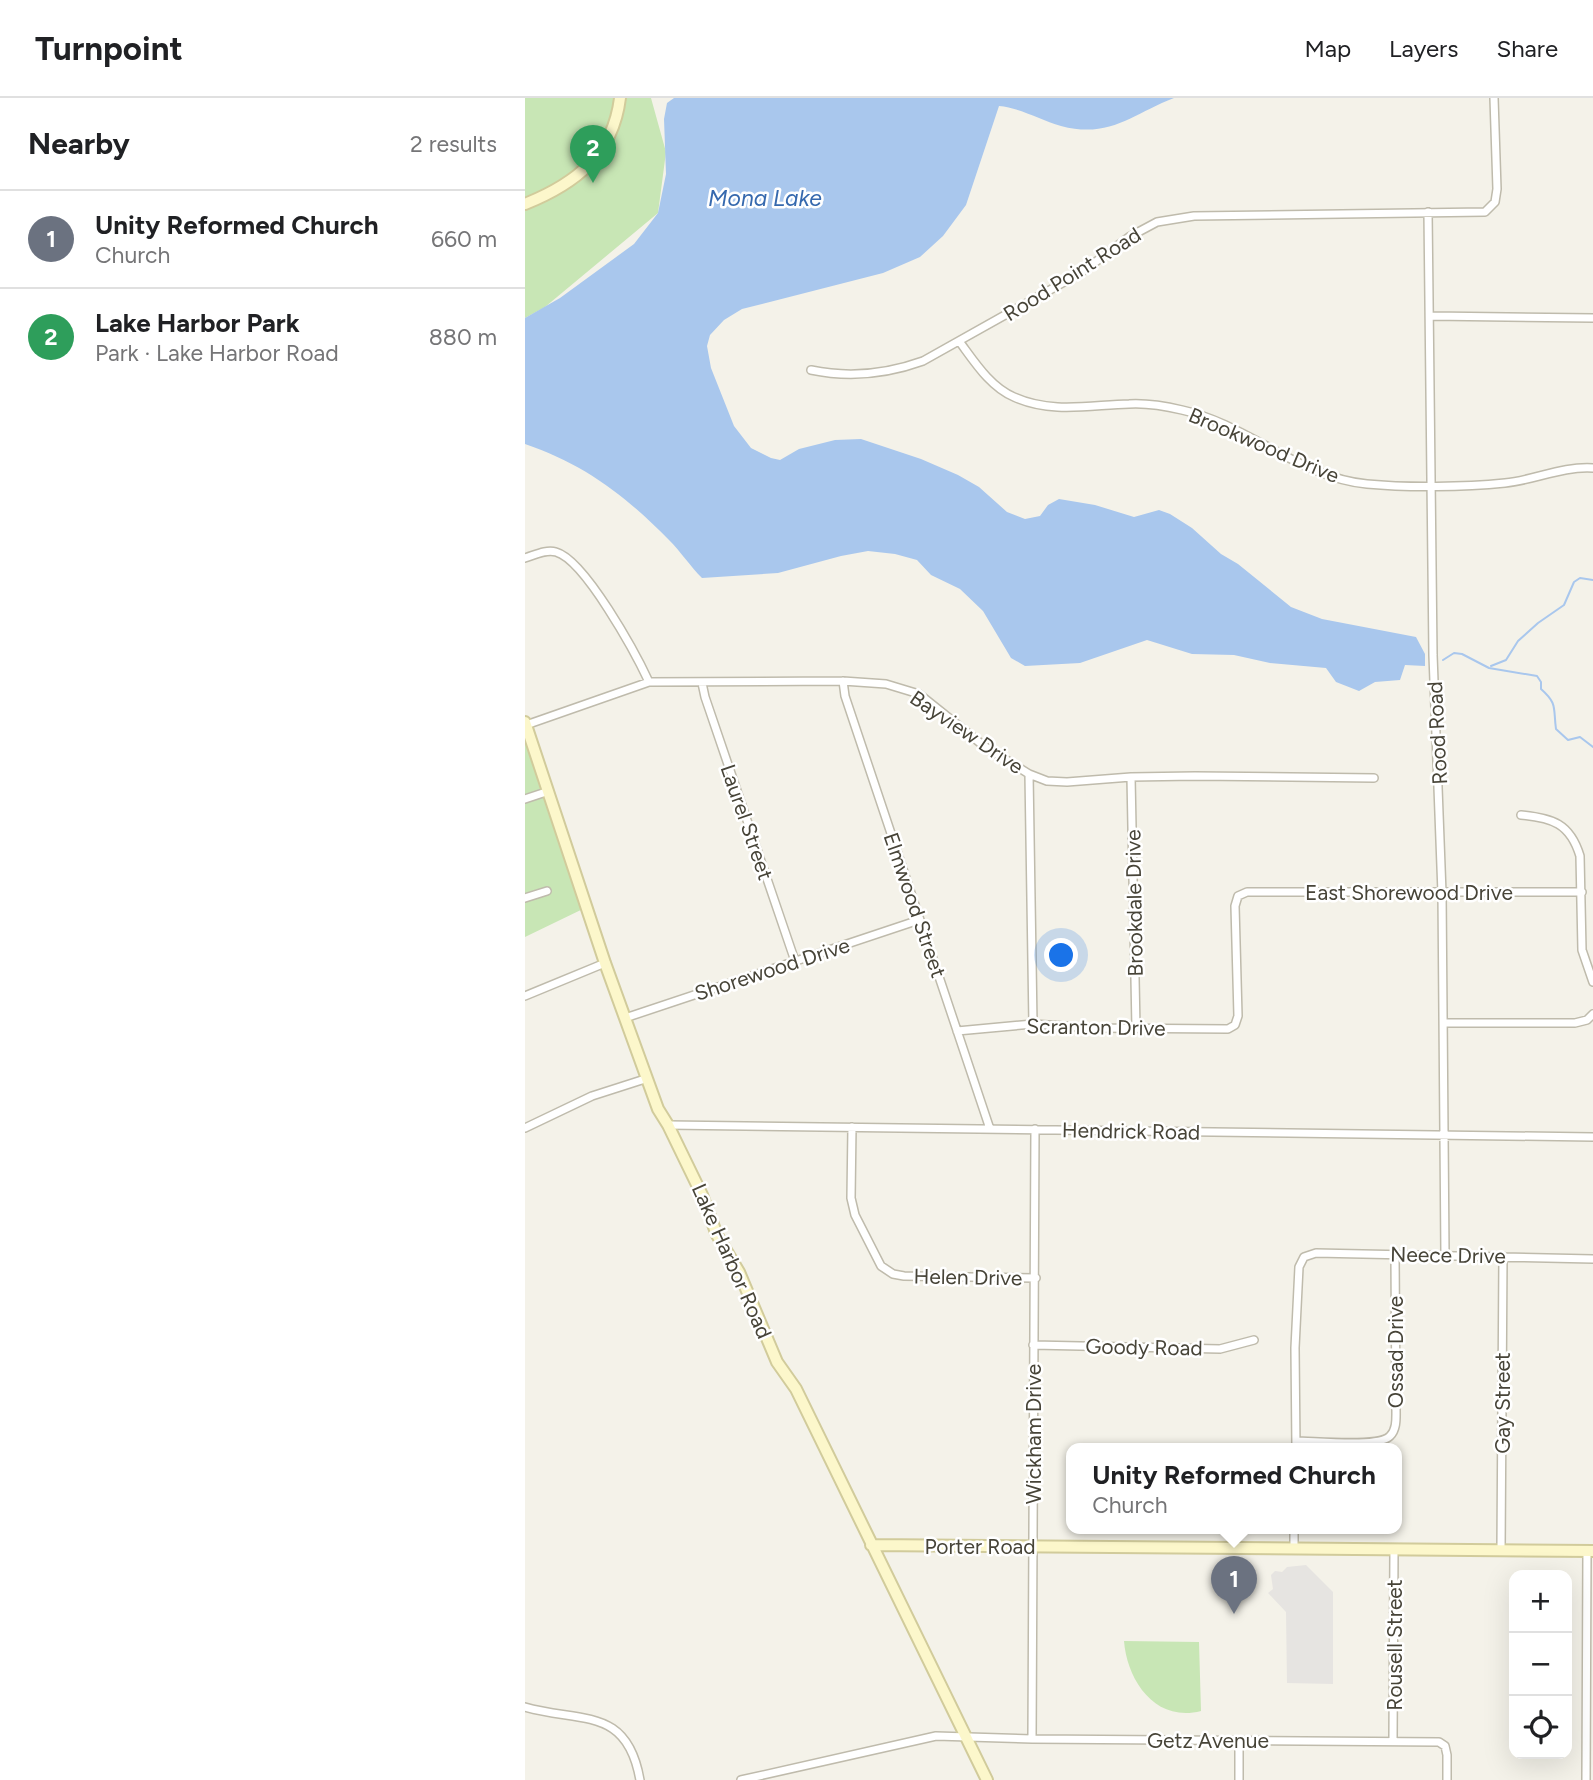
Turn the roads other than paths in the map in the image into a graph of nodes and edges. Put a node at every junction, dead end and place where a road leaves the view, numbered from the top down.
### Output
1 (620, 98) edge
2 (1494, 98) edge
3 (525, 204) edge
4 (1428, 212) junction
5 (1431, 317) junction
6 (1593, 318) edge
7 (959, 341) junction
8 (811, 370) dead end
9 (1593, 468) edge
10 (1432, 485) junction
11 (525, 558) edge
12 (843, 681) junction
13 (649, 682) junction
14 (702, 683) junction
15 (525, 724) edge
16 (1030, 774) junction
17 (1131, 777) junction
18 (1374, 778) dead end
19 (549, 791) junction
20 (525, 799) edge
21 (1521, 814) dead end
22 (547, 891) dead end
23 (1582, 892) junction
24 (1443, 893) junction
25 (525, 898) edge
26 (919, 920) junction
27 (795, 961) junction
28 (605, 963) junction
29 (1593, 982) edge
30 (525, 996) edge
31 (1593, 1014) edge
32 (625, 1018) junction
33 (1443, 1023) junction
34 (1033, 1024) junction
35 (1235, 1025) joint
36 (1136, 1028) junction
37 (957, 1031) junction
38 (645, 1079) junction
39 (669, 1125) junction
40 (852, 1127) junction
41 (525, 1128) edge
42 (990, 1129) junction
43 (1035, 1129) junction
44 (1444, 1135) junction
45 (1593, 1137) edge
46 (1395, 1254) junction
47 (1445, 1254) junction
48 (1503, 1256) junction
49 (1593, 1259) edge
50 (1036, 1278) junction
51 (1254, 1340) dead end
52 (1033, 1345) junction
53 (1296, 1443) edge
54 (1333, 1443) edge
55 (1294, 1534) edge
56 (871, 1545) junction
57 (1033, 1546) junction
58 (1294, 1548) junction
59 (1394, 1549) junction
60 (1501, 1550) junction
61 (1590, 1551) edge
62 (525, 1707) edge
63 (968, 1738) junction
64 (1032, 1739) junction
65 (1239, 1740) junction
66 (1393, 1740) junction
67 (641, 1780) edge
68 (743, 1780) edge
69 (988, 1780) edge
70 (1239, 1780) edge
71 (1447, 1780) edge
72 (1585, 1780) edge

1 - 3 street
2 - 4 street, Rood Point Road
4 - 5 street, Rood Road
4 - 7 street, Rood Point Road
5 - 6 street
5 - 10 street, Rood Road
7 - 8 street, Rood Point Road
7 - 10 street, Brookwood Drive
9 - 10 street, Brookwood Drive
10 - 24 street, Rood Road
11 - 13 street
12 - 14 street, Bayview Drive
12 - 16 street, Bayview Drive
12 - 26 street, Elmwood Street
13 - 14 street, Bayview Drive
13 - 15 street, Bayview Drive
14 - 27 street, Laurel Street
15 - 19 street, Lake Harbor Road
16 - 17 street, Bayview Drive
16 - 34 street
17 - 18 street, Bayview Drive
17 - 36 street, Brookdale Drive
19 - 20 street
19 - 28 street, Lake Harbor Road
21 - 23 street
22 - 25 street
23 - 24 street, East Shorewood Drive
23 - 29 street
24 - 33 street, Rood Road
24 - 35 street, East Shorewood Drive
26 - 27 street, Shorewood Drive
26 - 37 street, Elmwood Street
27 - 32 street, Shorewood Drive
28 - 30 street
28 - 32 street, Lake Harbor Road
31 - 33 street
32 - 38 street, Lake Harbor Road
33 - 44 street, Rood Road
34 - 36 street, Scranton Drive
34 - 37 street, Scranton Drive
35 - 36 street, Scranton Drive
37 - 42 street, Elmwood Street
38 - 39 street, Lake Harbor Road
38 - 41 street
39 - 40 street, Hendrick Road
39 - 56 street, Lake Harbor Road
40 - 42 street, Hendrick Road
40 - 50 street, Helen Drive
42 - 43 street, Hendrick Road
43 - 44 street, Hendrick Road
43 - 50 street, Wickham Drive
44 - 45 street, Hendrick Road
44 - 47 street, Rood Road
46 - 47 street, Neece Drive
46 - 53 street, Neece Drive
46 - 54 street, Ossad Drive
47 - 48 street, Neece Drive
48 - 49 street, Neece Drive
48 - 60 street, Gay Street
50 - 52 street, Wickham Drive
51 - 52 street, Goody Road
52 - 57 street, Wickham Drive
55 - 58 street
56 - 57 street, Porter Road
56 - 63 street, Lake Harbor Road
57 - 58 street, Porter Road
57 - 64 street, Wickham Drive
58 - 59 street, Porter Road
59 - 60 street, Porter Road
59 - 66 street, Rousell Street
60 - 61 street, Porter Road
61 - 72 street
62 - 67 street
63 - 64 street, Getz Avenue
63 - 68 street, Getz Avenue
63 - 69 street, Lake Harbor Road
64 - 65 street, Getz Avenue
65 - 66 street, Getz Avenue
65 - 70 street
66 - 71 street, Getz Avenue

